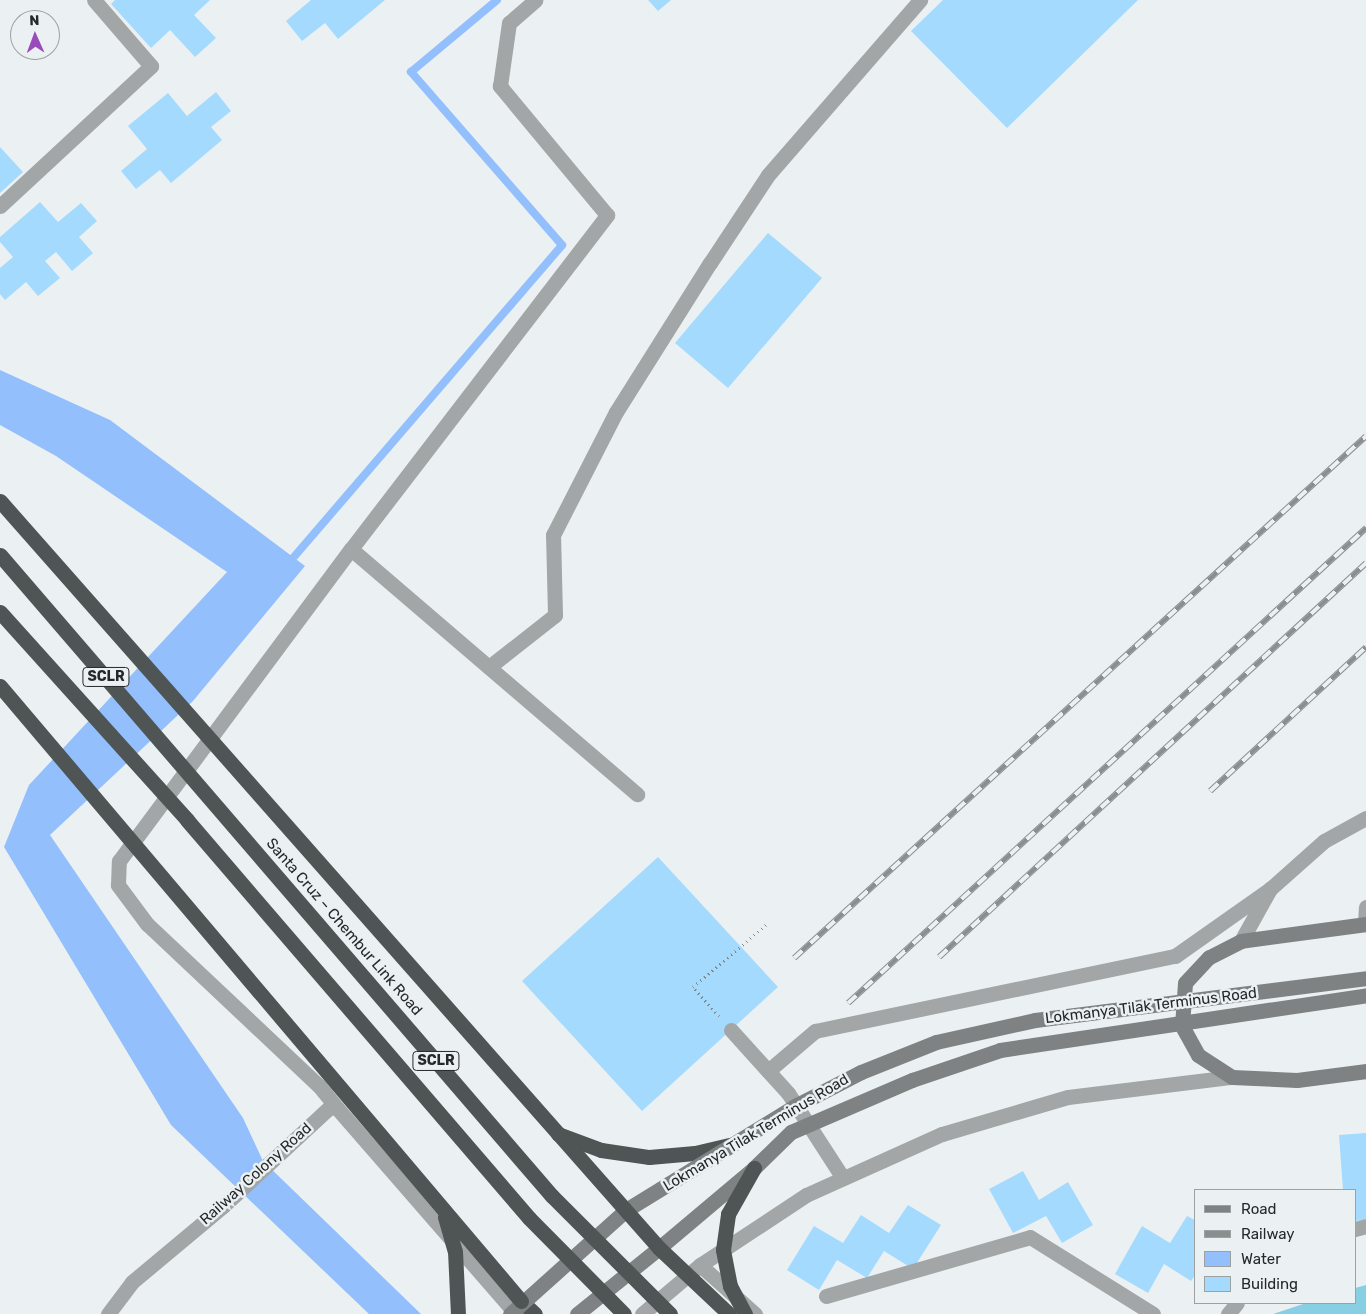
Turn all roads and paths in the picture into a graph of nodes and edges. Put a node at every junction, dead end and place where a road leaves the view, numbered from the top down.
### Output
1 (94, 0) edge
2 (535, 0) edge
3 (920, 0) edge
4 (0, 206) edge
5 (0, 502) edge
6 (351, 549) junction
7 (0, 555) edge
8 (0, 612) edge
9 (489, 667) junction
10 (0, 686) edge
11 (637, 794) dead end
12 (1365, 816) edge
13 (1270, 889) junction
14 (1366, 907) edge
15 (768, 923) dead end
16 (1365, 924) edge
17 (1241, 941) junction
18 (1366, 978) edge
19 (1366, 996) edge
20 (731, 1030) joint
21 (768, 1071) junction
22 (1366, 1071) edge
23 (1232, 1077) junction
24 (337, 1108) junction
25 (558, 1134) junction
26 (742, 1142) junction
27 (754, 1168) junction
28 (843, 1178) junction
29 (626, 1210) junction
30 (444, 1212) junction
31 (659, 1248) junction
32 (700, 1265) junction
33 (826, 1296) dead end
34 (1236, 1304) edge
35 (519, 1308) edge
36 (108, 1314) edge
37 (458, 1314) edge
38 (510, 1314) edge
39 (535, 1314) edge
40 (577, 1314) edge
41 (624, 1314) edge
42 (642, 1314) edge
43 (670, 1314) edge
44 (729, 1314) edge
45 (745, 1314) edge
46 (755, 1314) edge
47 (1153, 1314) edge
48 (1228, 1314) edge

1 - 4 street
2 - 6 street
3 - 9 street
5 - 25 highway, bridge
6 - 9 street
6 - 24 street
7 - 43 highway, Santa Cruz – Chembur Link Road / SCLR, bridge
8 - 41 highway, SCLR, bridge
9 - 11 street
10 - 30 highway, bridge
12 - 13 street
13 - 17 street
13 - 21 street
14 - 16 street
15 - 20 path
16 - 17 street
17 - 23 street
18 - 26 street, Lokmanya Tilak Terminus Road, bridge
19 - 27 street, Lokmanya Tilak Terminus Road, bridge
20 - 21 street
21 - 28 street
22 - 23 street
23 - 28 street
24 - 35 street
24 - 36 street, Railway Colony Road
25 - 26 highway, bridge
25 - 29 highway, bridge
26 - 29 street, Lokmanya Tilak Terminus Road, bridge
27 - 31 street, Lokmanya Tilak Terminus Road, bridge
27 - 45 highway, bridge
28 - 32 street
29 - 31 highway, bridge
29 - 35 street, Lokmanya Tilak Terminus Road, bridge
30 - 35 highway, bridge
30 - 37 highway, bridge
31 - 40 street, Lokmanya Tilak Terminus Road, bridge
31 - 44 highway, bridge
32 - 42 street
32 - 46 street
33 - 47 street
34 - 48 street
35 - 38 street, Lokmanya Tilak Terminus Road, bridge
35 - 39 highway

